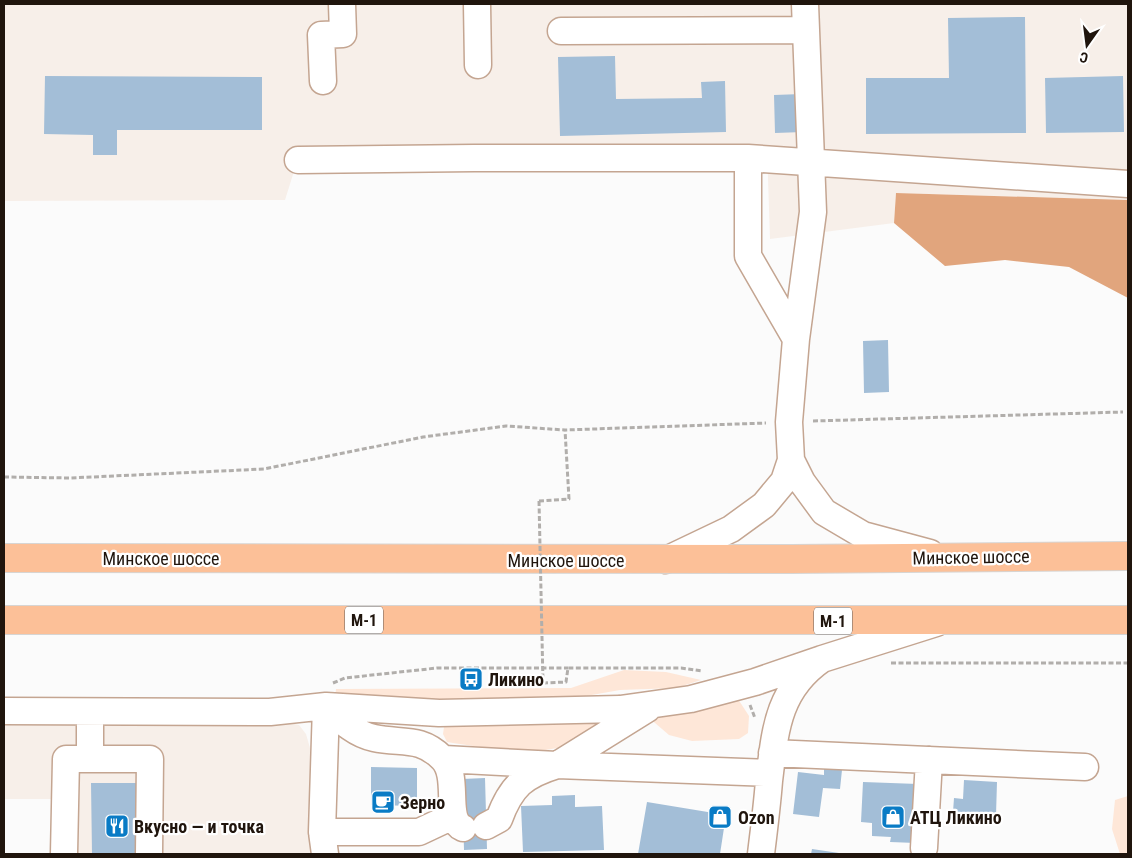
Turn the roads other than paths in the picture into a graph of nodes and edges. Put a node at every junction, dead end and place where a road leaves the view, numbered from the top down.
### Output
1 (342, 4) edge
2 (477, 4) edge
3 (805, 4) edge
4 (806, 30) junction
5 (561, 31) dead end
6 (478, 65) dead end
7 (323, 81) dead end
8 (748, 158) junction
9 (298, 160) dead end
10 (811, 162) junction
11 (1128, 184) edge
12 (796, 339) junction
13 (791, 460) junction
14 (1128, 556) edge
15 (4, 558) edge
16 (946, 558) junction
17 (666, 560) junction
18 (4, 620) edge
19 (1128, 620) edge
20 (942, 621) junction
21 (822, 659) junction
22 (745, 684) junction
23 (326, 696) junction
24 (654, 705) junction
25 (4, 711) edge
26 (90, 712) junction
27 (780, 717) junction
28 (90, 759) junction
29 (444, 759) junction
30 (929, 760) junction
31 (771, 763) junction
32 (557, 765) junction
33 (1085, 767) dead end
34 (467, 824) junction
35 (324, 843) edge
36 (924, 848) dead end
37 (64, 854) edge
38 (149, 854) edge
39 (761, 854) edge

1 - 7 street
2 - 6 street
3 - 4 street
4 - 5 street
4 - 10 street
8 - 9 street
8 - 10 street
8 - 12 street
10 - 11 street
10 - 12 street
12 - 13 street
13 - 16 street
13 - 17 street
14 - 16 highway, Минское шоссе
15 - 17 highway, Минское шоссе
16 - 17 highway, Минское шоссе
18 - 20 highway, М-1
19 - 20 highway, М-1
20 - 21 street
21 - 22 street
21 - 27 street
22 - 24 street
22 - 27 street
23 - 24 street
23 - 26 street
23 - 29 street
23 - 35 street
24 - 32 street
25 - 26 street
26 - 28 street
27 - 31 street
28 - 37 street
28 - 38 street
29 - 32 street
29 - 34 street
30 - 31 street
30 - 33 street
30 - 36 street
31 - 32 street
31 - 39 street
32 - 34 street
34 - 35 street

